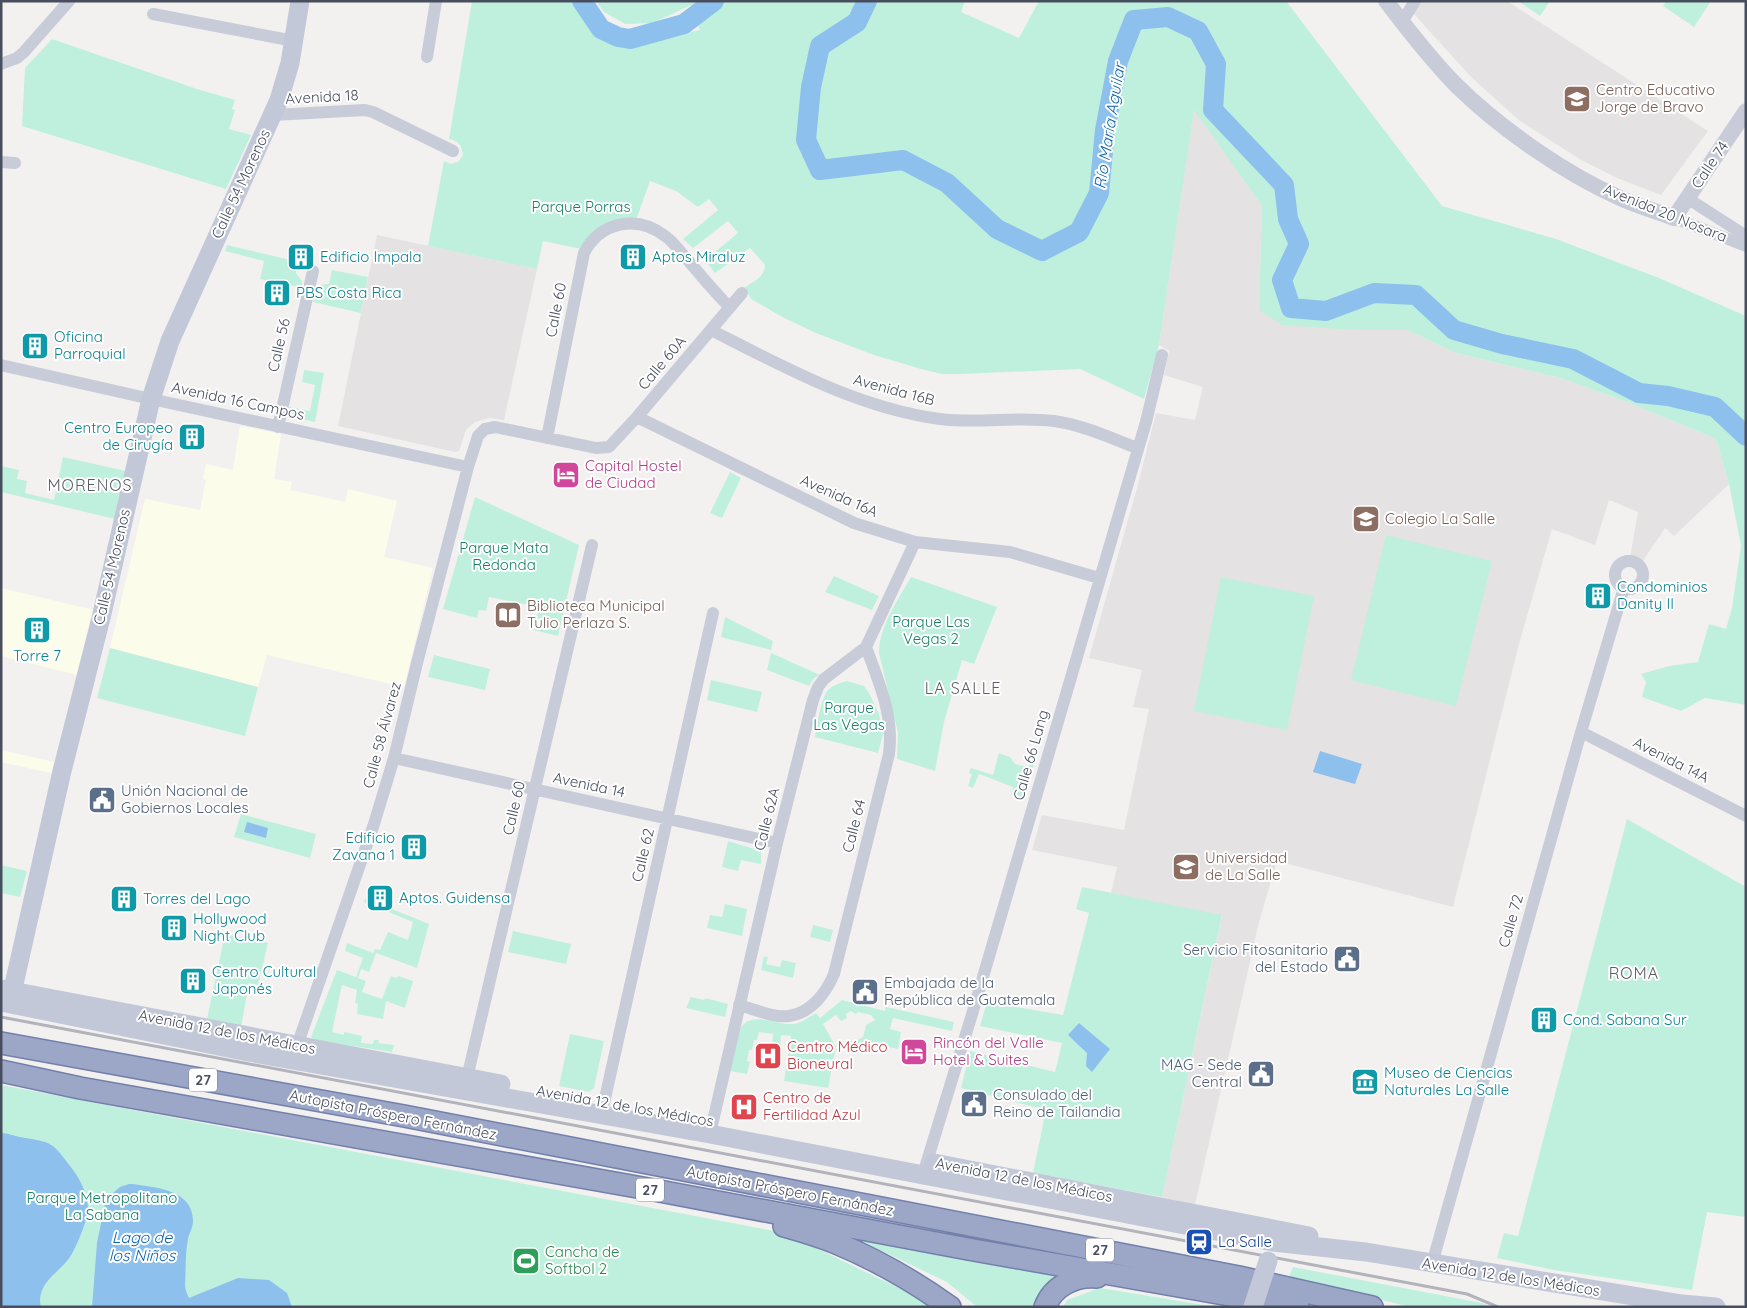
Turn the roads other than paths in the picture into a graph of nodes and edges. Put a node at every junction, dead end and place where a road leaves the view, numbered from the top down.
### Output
1 (69, 1) edge
2 (300, 1) edge
3 (436, 1) edge
4 (1386, 1) edge
5 (1415, 1) edge
6 (153, 14) dead end
7 (1402, 22) junction
8 (294, 41) junction
9 (427, 57) dead end
10 (6, 63) edge
11 (1746, 111) edge
12 (273, 115) junction
13 (453, 151) dead end
14 (1, 162) edge
15 (15, 163) dead end
16 (1688, 198) junction
17 (1674, 218) junction
18 (1746, 236) edge
19 (1746, 246) edge
20 (313, 270) dead end
21 (742, 293) dead end
22 (729, 307) junction
23 (711, 330) junction
24 (1162, 355) dead end
25 (1, 364) edge
26 (151, 399) junction
27 (637, 417) junction
28 (278, 427) junction
29 (547, 438) junction
30 (1138, 448) junction
31 (468, 467) junction
32 (915, 542) junction
33 (592, 545) dead end
34 (1099, 578) junction
35 (1624, 588) dead end
36 (714, 614) dead end
37 (866, 647) junction
38 (1581, 732) junction
39 (394, 758) junction
40 (535, 790) junction
41 (1746, 816) edge
42 (668, 819) junction
43 (778, 843) junction
44 (6, 996) edge
45 (739, 1005) junction
46 (1, 1044) edge
47 (297, 1046) junction
48 (1, 1071) edge
49 (468, 1078) junction
50 (604, 1103) junction
51 (404, 1116) junction
52 (711, 1128) junction
53 (332, 1132) junction
54 (925, 1168) junction
55 (654, 1190) junction
56 (1274, 1235) junction
57 (1366, 1252) junction
58 (1432, 1264) junction
59 (1167, 1283) junction
60 (1682, 1306) edge
61 (950, 1307) edge
62 (1044, 1307) edge
63 (1252, 1307) edge
64 (1298, 1307) edge
65 (1372, 1307) edge
66 (1716, 1307) edge

1 - 10 street
2 - 8 main road, Calle 54 Morenos
3 - 9 street
4 - 7 street, Avenida 20 Nosara
5 - 7 street
6 - 8 street
7 - 17 street, Avenida 20 Nosara
8 - 12 main road, Calle 54 Morenos
11 - 16 street, Calle 74
12 - 13 street, Avenida 18
12 - 26 main road, Calle 54 Morenos
14 - 15 street
16 - 17 street, Calle 74
16 - 18 street
17 - 19 street, Avenida 20 Nosara
20 - 28 street, Calle 56
21 - 22 street, Calle 60A
22 - 23 street, Calle 60A
22 - 29 street, Calle 60
23 - 27 street, Calle 60A
23 - 30 street, Avenida 16B
24 - 30 street, Calle 66 Lang
25 - 26 street, Avenida 16 Campos
26 - 28 street, Avenida 16 Campos
26 - 44 main road, Calle 54 Morenos
27 - 29 street, Calle 60A
27 - 32 street, Avenida 16A
28 - 31 street, Avenida 16 Campos
29 - 31 street, Calle 58 Álvarez
30 - 34 street, Calle 66 Lang
31 - 39 street, Calle 58 Álvarez
32 - 34 street, Avenida 16A
32 - 37 street, Calle 62A
33 - 40 street, Calle 60
34 - 54 street, Calle 66 Lang
35 - 38 street, Calle 72
36 - 42 street, Calle 62
37 - 43 street, Calle 62A
37 - 45 street, Calle 64
38 - 41 street, Avenida 14A
38 - 58 street, Calle 72
39 - 40 street, Avenida 14
39 - 47 street, Calle 58 Álvarez
40 - 42 street, Avenida 14
40 - 49 street, Calle 60
42 - 43 street, Avenida 14
42 - 50 street, Calle 62
43 - 45 street, Calle 62A
44 - 47 main road, Avenida 12 de los Médicos
44 - 52 main road, Avenida 12 de los Médicos
45 - 52 street, Calle 62A
46 - 51 highway, Autopista Próspero Fernández / 27
47 - 49 main road, Avenida 12 de los Médicos
48 - 53 highway, Autopista Próspero Fernández / 27
49 - 50 main road, Avenida 12 de los Médicos
50 - 52 main road, Avenida 12 de los Médicos
51 - 53 highway
51 - 65 highway, Autopista Próspero Fernández / 27
52 - 54 main road, Avenida 12 de los Médicos
53 - 55 highway, Autopista Próspero Fernández / 27
54 - 56 main road, Avenida 12 de los Médicos
55 - 59 highway, Autopista Próspero Fernández / 27
55 - 61 highway
56 - 57 main road, Avenida 12 de los Médicos
56 - 57 main road, Avenida 12 de los Médicos
56 - 63 main road, bridge
57 - 58 main road, Avenida 12 de los Médicos
58 - 60 main road, Avenida 12 de los Médicos
59 - 62 highway
59 - 64 highway, Autopista Próspero Fernández / 27
60 - 66 main road, Avenida 12 de los Médicos

